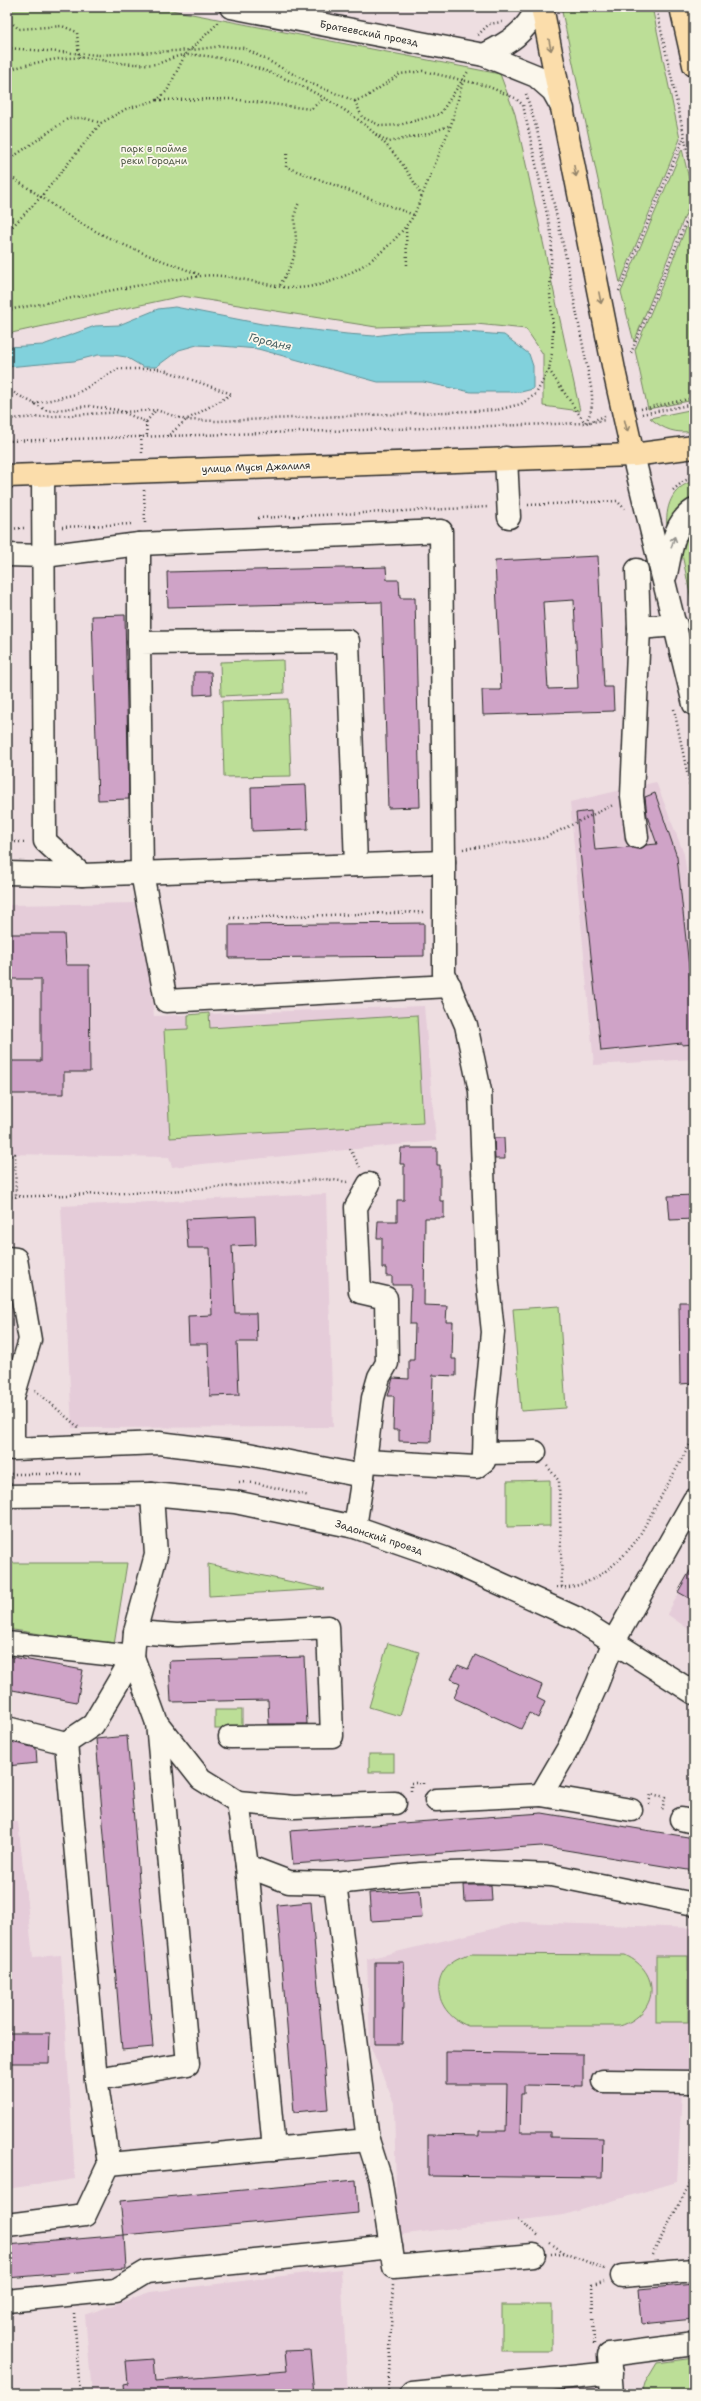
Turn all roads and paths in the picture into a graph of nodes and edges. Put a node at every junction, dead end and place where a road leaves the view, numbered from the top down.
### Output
1 (538, 7) edge
2 (542, 7) edge
3 (656, 7) edge
4 (681, 7) edge
5 (237, 11) edge
6 (7, 19) edge
7 (7, 48) edge
8 (192, 50) junction
9 (78, 53) junction
10 (185, 55) junction
11 (79, 59) junction
12 (477, 62) junction
13 (694, 65) edge
14 (7, 70) edge
15 (463, 81) junction
16 (324, 98) junction
17 (157, 100) junction
18 (355, 101) junction
19 (530, 104) dead end
20 (563, 109) junction
21 (101, 123) junction
22 (451, 125) junction
23 (373, 132) junction
24 (683, 138) junction
25 (287, 154) dead end
26 (7, 161) edge
27 (7, 175) edge
28 (694, 181) edge
29 (421, 195) junction
30 (40, 198) junction
31 (299, 203) dead end
32 (694, 203) edge
33 (414, 215) junction
34 (406, 227) junction
35 (7, 232) edge
36 (407, 265) dead end
37 (203, 275) junction
38 (280, 285) junction
39 (618, 291) dead end
40 (7, 310) edge
41 (631, 353) dead end
42 (549, 370) junction
43 (7, 389) edge
44 (694, 398) edge
45 (34, 404) junction
46 (644, 408) dead end
47 (156, 410) junction
48 (124, 412) junction
49 (7, 419) edge
50 (186, 420) junction
51 (146, 422) junction
52 (585, 424) junction
53 (147, 436) junction
54 (168, 436) junction
55 (7, 441) edge
56 (694, 447) edge
57 (633, 455) junction
58 (506, 458) junction
59 (143, 471) junction
60 (43, 475) junction
61 (7, 476) edge
62 (694, 477) edge
63 (673, 490) dead end
64 (599, 502) dead end
65 (694, 510) edge
66 (509, 511) junction
67 (251, 518) dead end
68 (145, 523) junction
69 (151, 523) dead end
70 (44, 528) junction
71 (7, 529) edge
72 (139, 544) junction
73 (7, 555) edge
74 (44, 556) junction
75 (637, 570) dead end
76 (664, 580) junction
77 (676, 625) junction
78 (640, 628) junction
79 (139, 643) junction
80 (694, 704) edge
81 (632, 796) junction
82 (637, 837) dead end
83 (486, 846) dead end
84 (444, 862) junction
85 (356, 865) junction
86 (7, 873) edge
87 (142, 873) junction
88 (82, 875) junction
89 (444, 912) junction
90 (230, 918) dead end
91 (450, 986) junction
92 (7, 1157) edge
93 (369, 1184) joint
94 (7, 1197) edge
95 (16, 1198) junction
96 (7, 1258) edge
97 (19, 1376) junction
98 (694, 1437) edge
99 (98, 1445) junction
100 (10, 1449) edge
101 (535, 1452) joint
102 (484, 1453) junction
103 (364, 1469) junction
104 (7, 1474) edge
105 (83, 1474) dead end
106 (232, 1481) dead end
107 (152, 1494) junction
108 (7, 1496) edge
109 (315, 1497) dead end
110 (694, 1500) edge
111 (355, 1527) junction
112 (556, 1586) dead end
113 (562, 1587) junction
114 (135, 1632) junction
115 (614, 1640) junction
116 (7, 1643) edge
117 (133, 1657) junction
118 (694, 1693) edge
119 (157, 1723) junction
120 (7, 1728) edge
121 (230, 1737) dead end
122 (66, 1742) junction
123 (541, 1794) junction
124 (436, 1800) dead end
125 (238, 1802) junction
126 (395, 1803) dead end
127 (631, 1810) joint
128 (687, 1820) edge
129 (247, 1866) junction
130 (335, 1883) junction
131 (694, 1904) edge
132 (96, 2079) junction
133 (603, 2081) dead end
134 (694, 2082) edge
135 (368, 2140) junction
136 (274, 2149) junction
137 (109, 2164) junction
138 (694, 2176) edge
139 (518, 2220) dead end
140 (7, 2225) edge
141 (541, 2245) junction
142 (392, 2257) junction
143 (694, 2270) edge
144 (632, 2276) junction
145 (73, 2295) junction
146 (7, 2301) edge
147 (694, 2344) edge
148 (611, 2374) edge
149 (412, 2393) dead end
150 (80, 2394) edge
151 (388, 2394) edge

1 - 12 street
2 -> 20 main road
3 - 24 path
4 - 13 main road
5 - 8 path
5 - 12 street, Братеевский проезд
6 - 9 path
7 - 9 path
8 - 9 path
8 - 10 path
8 - 18 path
9 - 11 path
10 - 11 path
10 - 16 path
10 - 17 path
11 - 14 path
12 - 15 path
12 - 20 street, Братеевский проезд
15 - 18 path
15 - 18 path
15 - 22 path
15 - 42 path
16 - 17 path
16 - 23 path
17 - 21 path
19 - 52 path
20 -> 57 main road
21 - 26 path
21 - 30 path
22 - 23 path
22 - 29 path
23 - 29 path
24 - 28 path
24 - 39 path
25 - 33 path
27 - 30 path
29 - 33 path
30 - 35 path
30 - 37 path
31 - 38 path
32 - 41 path
33 - 34 path
34 - 36 path
34 - 38 path
37 - 38 path
37 - 40 path
42 - 50 path
42 - 52 path
43 - 45 path
44 - 46 path
45 - 48 path
45 - 50 path
47 - 48 path
47 - 50 path
47 - 51 path
48 - 49 path
48 - 51 path
50 - 54 path
51 - 53 path
52 - 54 path
53 - 54 path
53 - 55 path
56 - 57 main road, улица Мусы Джалиля
57 - 58 main road, улица Мусы Джалиля
57 - 76 street
58 - 59 main road, улица Мусы Джалиля
58 - 66 street
59 - 60 main road, улица Мусы Джалиля
59 - 68 path
60 - 61 main road, улица Мусы Джалиля
60 - 70 street
62 - 63 path
64 - 66 path
76 -> 65 street
66 - 67 path
68 - 69 path
68 - 70 path
70 - 71 path
70 - 74 street
72 - 74 street
72 - 79 street
72 - 84 street
73 - 74 street
74 - 88 street
75 - 78 street
76 - 77 street
77 - 78 street
77 - 80 street
78 - 81 street
79 - 85 street
79 - 87 street
81 - 82 street
81 - 83 path
84 - 85 street
84 - 89 street
85 - 87 street
86 - 88 street
87 - 88 street
87 - 91 street
89 - 90 path
89 - 91 street
91 - 102 street
92 - 95 path
93 - 95 path
93 - 103 street
94 - 95 path
96 - 97 street
97 - 99 path
97 - 100 street
98 - 113 path
99 - 100 street
99 - 103 street
101 - 102 street
101 - 113 path
102 - 103 street
103 - 111 street
104 - 105 path
106 - 109 path
107 - 108 street, Задонский проезд
107 - 111 street, Задонский проезд
107 - 114 street
110 - 115 street
111 - 115 street, Задонский проезд
112 - 113 path
114 - 117 street
114 - 121 street
115 - 118 street, Задонский проезд
115 - 123 street
116 - 117 street
117 - 119 street
117 - 122 street
119 - 125 street
119 - 132 street
120 - 122 street
122 - 132 street
123 - 124 street
123 - 127 street
125 - 126 street
125 - 129 street
127 - 128 path
129 - 130 street
129 - 136 street
130 - 131 street
130 - 135 street
132 - 137 street
133 - 134 street
135 - 136 street
135 - 142 street
136 - 137 street
137 - 140 street
138 - 144 path
139 - 141 path
141 - 142 street
141 - 144 path
142 - 145 street
142 - 151 path
143 - 144 street
144 - 148 path
145 - 146 street
145 - 150 path
147 - 148 street
148 - 149 street

